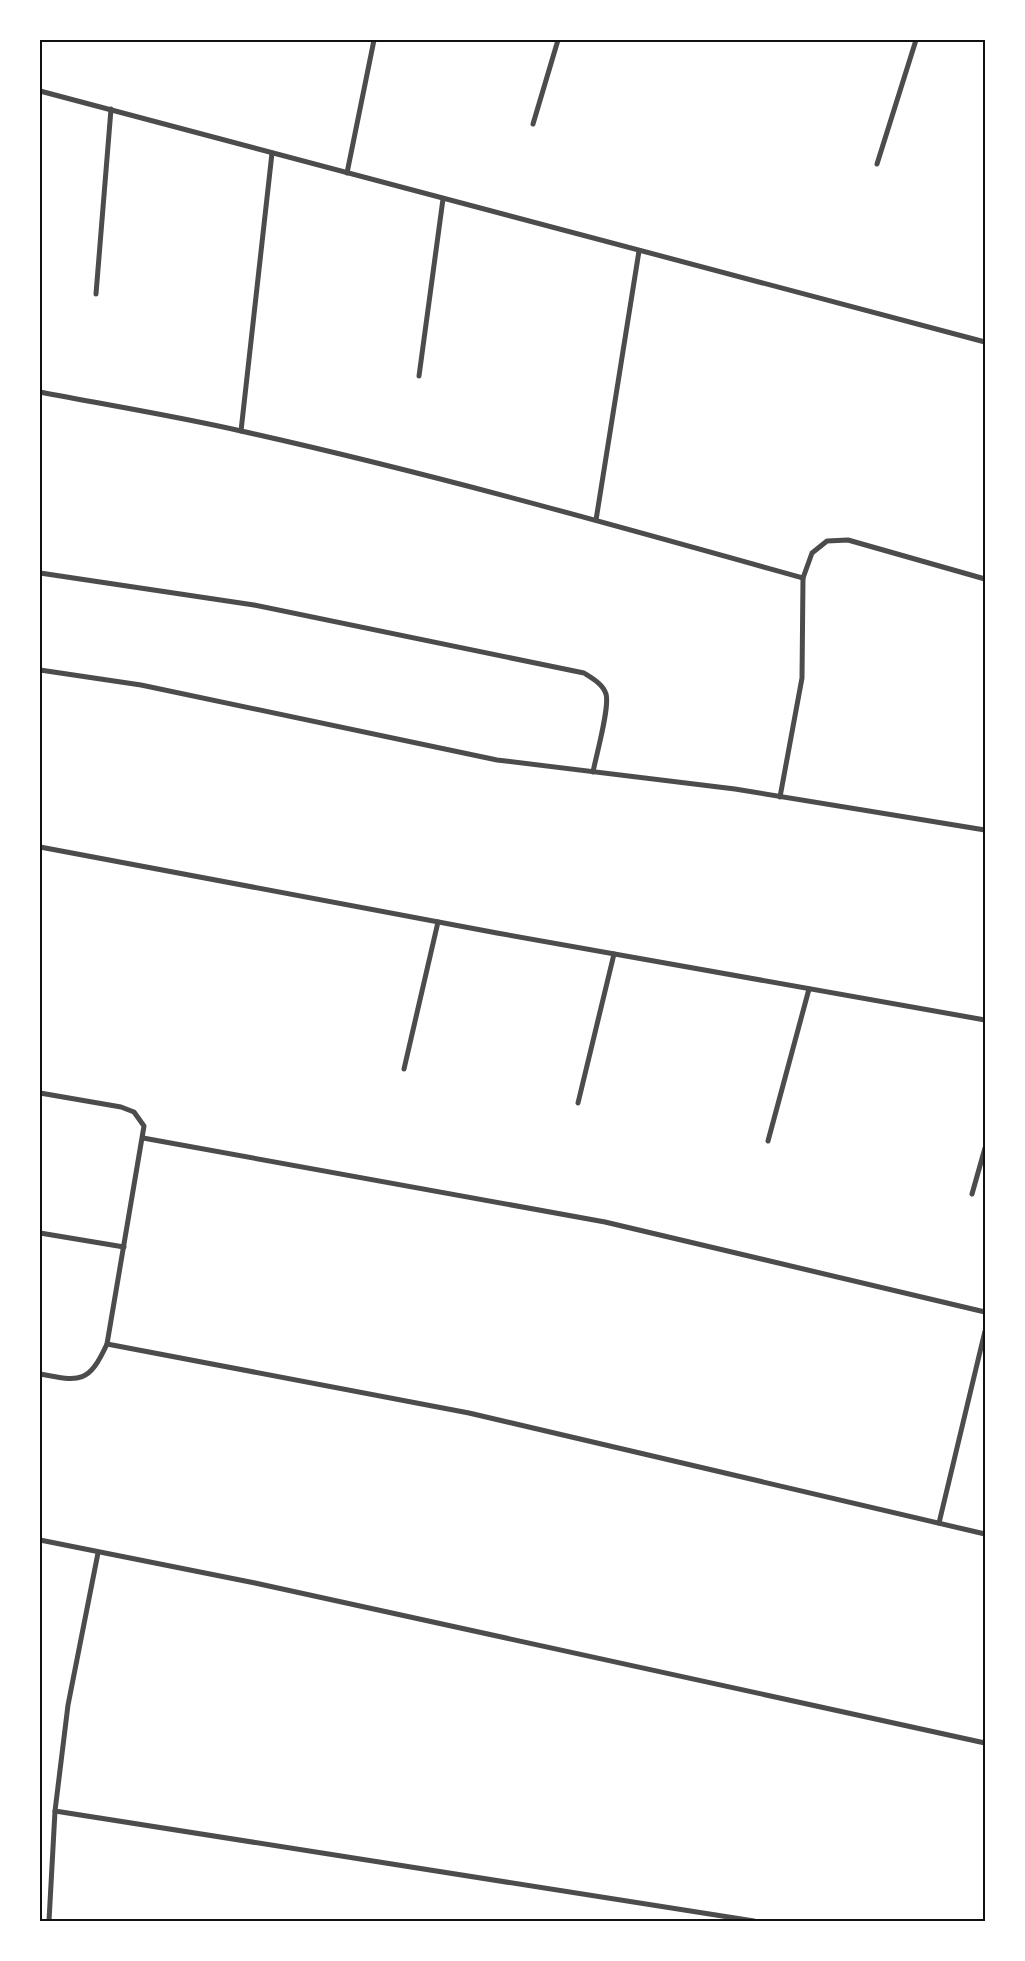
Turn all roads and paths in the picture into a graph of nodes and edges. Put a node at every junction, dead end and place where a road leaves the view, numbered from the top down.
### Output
1 (374, 40) edge
2 (558, 40) edge
3 (916, 40) edge
4 (40, 91) edge
5 (111, 109) junction
6 (533, 124) dead end
7 (272, 153) junction
8 (877, 164) dead end
9 (347, 173) junction
10 (443, 198) junction
11 (639, 251) junction
12 (96, 294) dead end
13 (985, 342) edge
14 (419, 376) dead end
15 (40, 392) edge
16 (241, 430) junction
17 (596, 520) junction
18 (40, 573) edge
19 (803, 578) junction
20 (985, 579) edge
21 (40, 670) edge
22 (593, 772) junction
23 (780, 796) junction
24 (985, 830) edge
25 (40, 847) edge
26 (438, 922) junction
27 (614, 954) junction
28 (809, 989) junction
29 (985, 1020) edge
30 (404, 1069) dead end
31 (40, 1093) edge
32 (578, 1103) dead end
33 (143, 1138) junction
34 (768, 1141) dead end
35 (985, 1148) edge
36 (972, 1194) dead end
37 (40, 1232) edge
38 (124, 1247) junction
39 (985, 1312) edge
40 (985, 1331) edge
41 (107, 1344) junction
42 (40, 1374) edge
43 (938, 1523) junction
44 (985, 1534) edge
45 (40, 1540) edge
46 (98, 1553) junction
47 (985, 1743) edge
48 (55, 1811) junction
49 (49, 1921) edge
50 (754, 1921) edge

1 - 9 street
2 - 6 street
3 - 8 street
4 - 5 street
5 - 7 street
5 - 12 street
7 - 9 street
7 - 16 street
9 - 10 street
10 - 11 street
10 - 14 street
11 - 13 street
11 - 17 street
15 - 16 street
16 - 17 street
17 - 19 street
18 - 22 street
19 - 20 street
19 - 23 street
21 - 22 street
22 - 23 street
23 - 24 street
25 - 26 street
26 - 27 street
26 - 30 street
27 - 28 street
27 - 32 street
28 - 29 street
28 - 34 street
31 - 33 street
33 - 38 street
33 - 39 street
35 - 36 street
37 - 38 street
38 - 41 street
40 - 43 street
41 - 42 street
41 - 43 street
43 - 44 street
45 - 46 street
46 - 47 street
46 - 48 street
48 - 49 street
48 - 50 street

